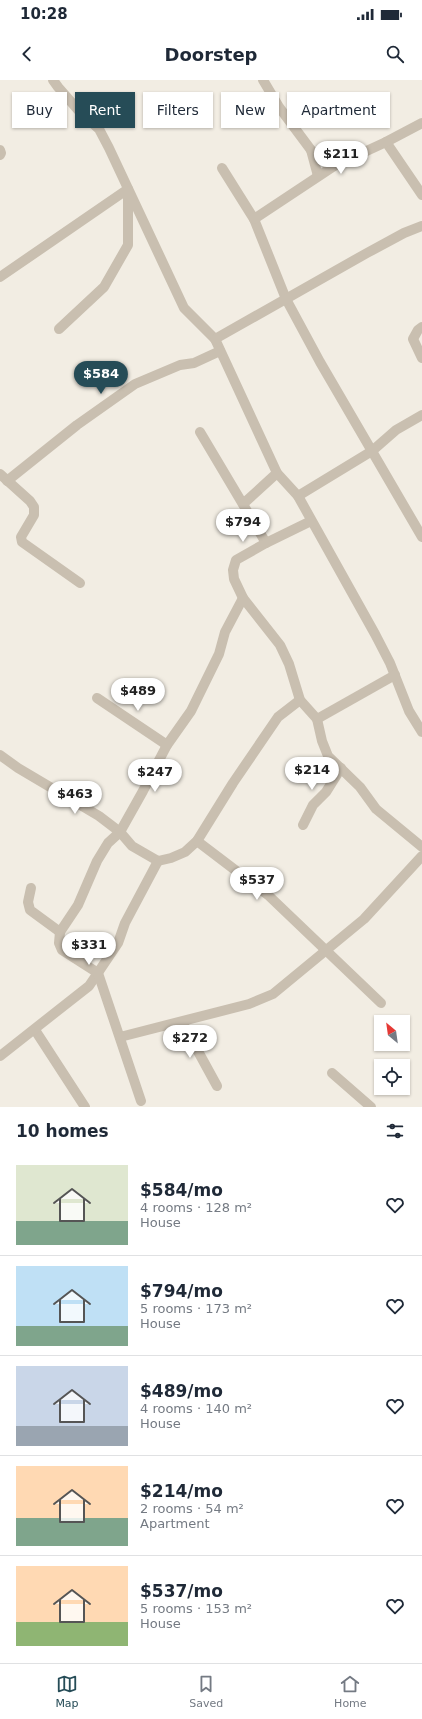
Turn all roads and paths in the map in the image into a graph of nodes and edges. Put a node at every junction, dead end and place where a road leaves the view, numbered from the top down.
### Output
1 (53, 80) edge
2 (263, 80) edge
3 (422, 123) edge
4 (386, 142) junction
5 (0, 150) edge
6 (311, 150) junction
7 (0, 155) edge
8 (334, 166) junction
9 (222, 168) dead end
10 (318, 176) junction
11 (128, 188) junction
12 (422, 195) edge
13 (254, 220) junction
14 (422, 226) edge
15 (0, 277) edge
16 (286, 298) junction
17 (422, 327) edge
18 (59, 329) dead end
19 (215, 339) junction
20 (220, 351) junction
21 (422, 358) edge
22 (422, 415) edge
23 (200, 432) dead end
24 (372, 451) junction
25 (277, 473) junction
26 (3, 478) edge
27 (298, 496) junction
28 (243, 504) junction
29 (311, 521) junction
30 (422, 537) edge
31 (266, 543) junction
32 (80, 583) dead end
33 (243, 598) junction
34 (395, 675) junction
35 (97, 698) dead end
36 (300, 700) junction
37 (317, 719) junction
38 (422, 732) edge
39 (167, 745) junction
40 (0, 755) edge
41 (341, 768) junction
42 (303, 825) dead end
43 (120, 832) junction
44 (197, 841) junction
45 (422, 847) edge
46 (422, 856) edge
47 (158, 861) junction
48 (31, 888) dead end
49 (60, 932) junction
50 (325, 951) junction
51 (98, 973) junction
52 (380, 1003) dead end
53 (182, 1022) junction
54 (35, 1030) junction
55 (120, 1037) junction
56 (0, 1056) edge
57 (332, 1073) dead end
58 (217, 1086) dead end
59 (141, 1101) dead end
60 (85, 1107) edge
61 (371, 1107) edge

1 - 11 street
2 - 6 street
3 - 4 street
4 - 8 street
4 - 12 street
5 - 7 street
6 - 8 street
6 - 10 street
8 - 10 street
9 - 13 street
10 - 13 street
11 - 15 street
11 - 18 street
11 - 19 street
13 - 16 street
14 - 16 street
16 - 19 street
16 - 24 street
17 - 21 street
19 - 20 street
20 - 25 street
20 - 26 street
22 - 24 street
23 - 28 street
24 - 27 street
24 - 30 street
25 - 27 street
25 - 28 street
26 - 32 street
27 - 29 street
28 - 31 street
29 - 31 street
29 - 34 street
31 - 33 street
33 - 36 street
33 - 39 street
34 - 37 street
34 - 38 street
35 - 39 street
36 - 37 street
36 - 44 street
37 - 41 street
39 - 43 street
40 - 43 street
41 - 42 street
41 - 45 street
43 - 47 street
43 - 49 street
44 - 47 street
44 - 50 street
46 - 50 street
47 - 51 street
48 - 49 street
49 - 51 street
50 - 52 street
50 - 53 street
51 - 54 street
51 - 55 street
53 - 55 street
53 - 58 street
54 - 56 street
54 - 60 street
55 - 59 street
57 - 61 street

